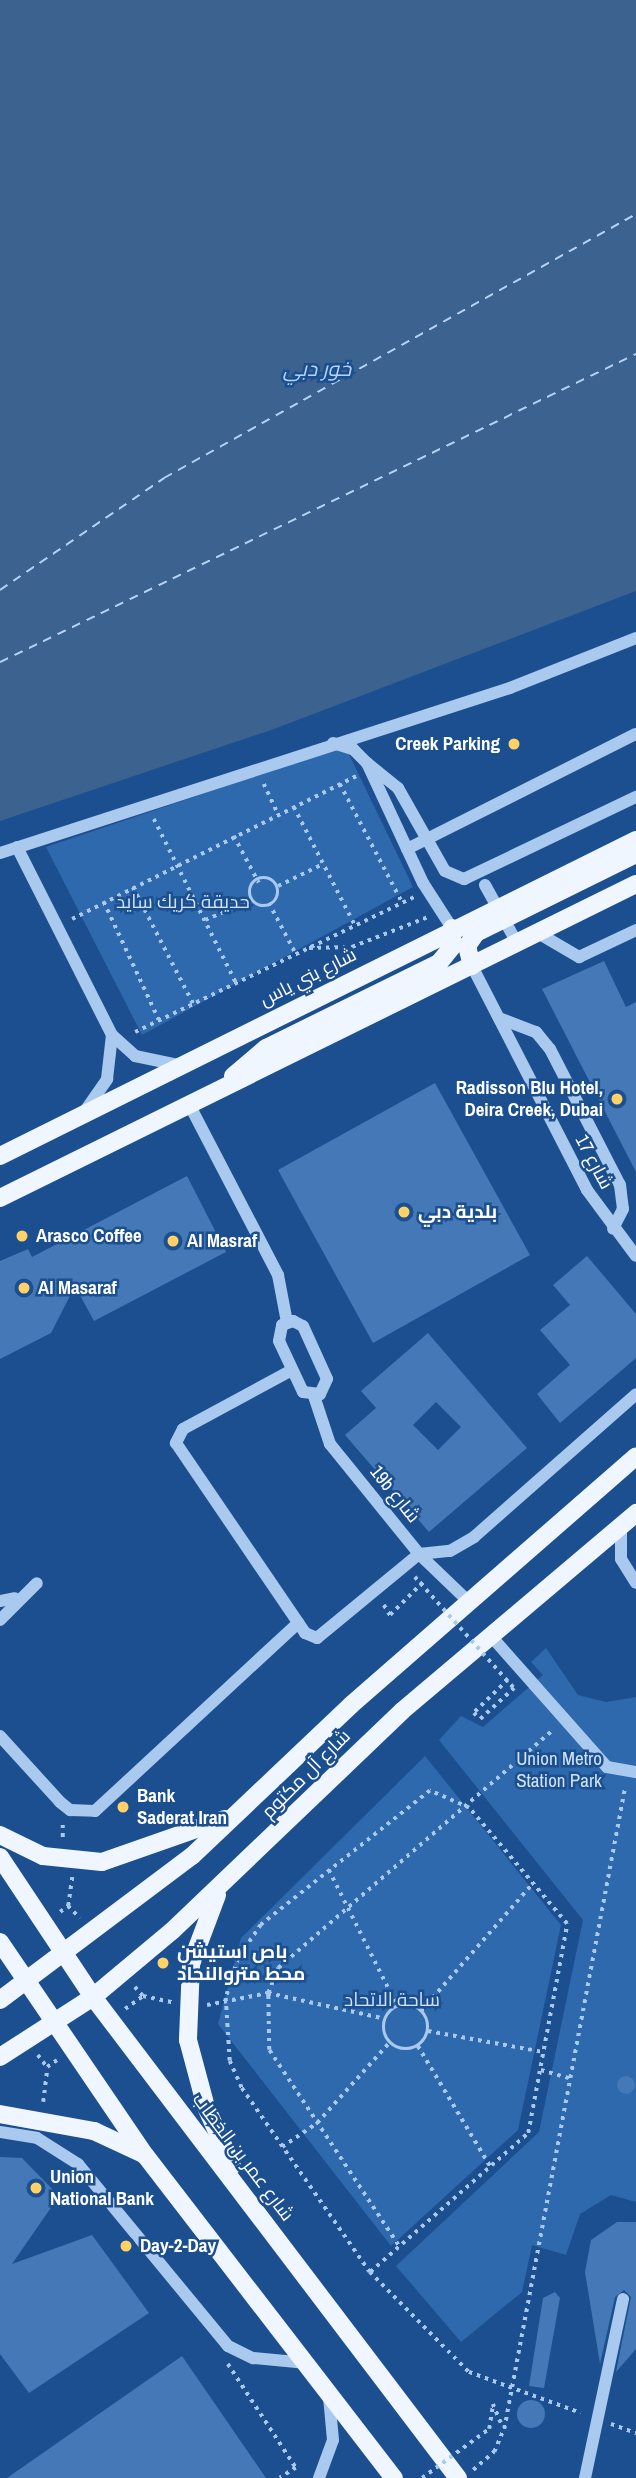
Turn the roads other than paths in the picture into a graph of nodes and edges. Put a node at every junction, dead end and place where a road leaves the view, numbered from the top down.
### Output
1 (636, 638) edge
2 (636, 734) edge
3 (333, 743) junction
4 (369, 766) junction
5 (398, 789) junction
6 (383, 797) junction
7 (636, 797) edge
8 (426, 840) junction
9 (636, 840) edge
10 (17, 847) junction
11 (407, 849) junction
12 (0, 853) edge
13 (636, 854) edge
14 (636, 884) edge
15 (485, 885) dead end
16 (501, 912) junction
17 (452, 928) junction
18 (636, 930) edge
19 (538, 933) junction
20 (517, 943) junction
21 (472, 966) junction
22 (499, 1018) junction
23 (112, 1035) junction
24 (180, 1065) junction
25 (227, 1084) junction
26 (189, 1104) junction
27 (81, 1115) junction
28 (0, 1156) edge
29 (0, 1198) edge
30 (613, 1229) junction
31 (636, 1256) edge
32 (287, 1322) junction
33 (292, 1370) junction
34 (636, 1394) edge
35 (314, 1396) junction
36 (636, 1456) edge
37 (636, 1513) edge
38 (621, 1526) junction
39 (419, 1554) junction
40 (37, 1583) dead end
41 (636, 1583) edge
42 (15, 1598) junction
43 (0, 1601) edge
44 (469, 1602) junction
45 (0, 1620) edge
46 (298, 1623) junction
47 (491, 1636) junction
48 (0, 1736) edge
49 (6, 1751) edge
50 (632, 1772) edge
51 (238, 1814) junction
52 (0, 1835) edge
53 (0, 1857) edge
54 (220, 1889) junction
55 (0, 1942) edge
56 (65, 1957) junction
57 (26, 1982) junction
58 (93, 1997) junction
59 (0, 2000) edge
60 (52, 2022) junction
61 (0, 2057) edge
62 (0, 2114) edge
63 (0, 2132) edge
64 (145, 2155) junction
65 (243, 2191) junction
66 (623, 2299) dead end
67 (307, 2363) junction
68 (327, 2389) junction
69 (319, 2478) edge
70 (394, 2478) edge
71 (460, 2478) edge
72 (584, 2478) edge

1 - 3 street
2 - 8 street
3 - 4 street
3 - 10 street
4 - 5 street
4 - 6 street
5 - 6 street
5 - 8 street
6 - 11 street
7 - 8 street
8 - 11 street
9 - 16 main road, شارع بني ياس
10 - 12 street
10 - 23 street
11 - 17 street
13 - 16 main road
14 - 19 main road
15 - 16 street
16 - 17 main road, شارع بني ياس
16 - 20 street
16 - 21 main road
17 - 24 main road, شارع بني ياس
17 - 25 main road
18 - 19 street
19 - 20 main road
20 - 21 main road
21 - 22 street, شارع 17
21 - 25 main road
22 - 30 street, شارع 17
22 - 30 street
23 - 24 street
23 - 27 street
24 - 27 main road, شارع بني ياس
25 - 26 main road
26 - 29 main road
26 - 32 street, 19b شارع
27 - 28 main road, شارع بني ياس
30 - 31 street, شارع 17
32 - 33 street, 19b شارع
32 - 35 street
33 - 35 street, 19b شارع
33 - 46 street
34 - 39 street
35 - 39 street, 19b شارع
36 - 44 main road, شارع آل مكتوم
37 - 38 main road, شارع آل مكتوم
38 - 41 street
38 - 47 main road, شارع آل مكتوم
39 - 44 street, 19b شارع
39 - 46 street
40 - 42 street
42 - 43 street
42 - 45 street
44 - 51 main road, شارع آل مكتوم
46 - 49 street
47 - 50 street
47 - 54 main road, شارع آل مكتوم
48 - 49 street
51 - 52 main road
51 - 56 main road, شارع آل مكتوم
53 - 56 main road, شارع عمر بن الخطاب
54 - 58 main road, شارع آل مكتوم
54 - 65 main road
55 - 57 main road
56 - 57 main road, شارع آل مكتوم
56 - 58 main road, شارع عمر بن الخطاب
57 - 59 main road, شارع آل مكتوم
57 - 60 main road
58 - 60 main road, شارع آل مكتوم
58 - 65 main road, شارع عمر بن الخطاب
60 - 61 main road, شارع آل مكتوم
60 - 64 main road
62 - 64 main road
63 - 67 street
64 - 67 main road
65 - 71 main road, شارع عمر بن الخطاب
66 - 72 street
67 - 68 main road
68 - 69 street
68 - 70 main road

